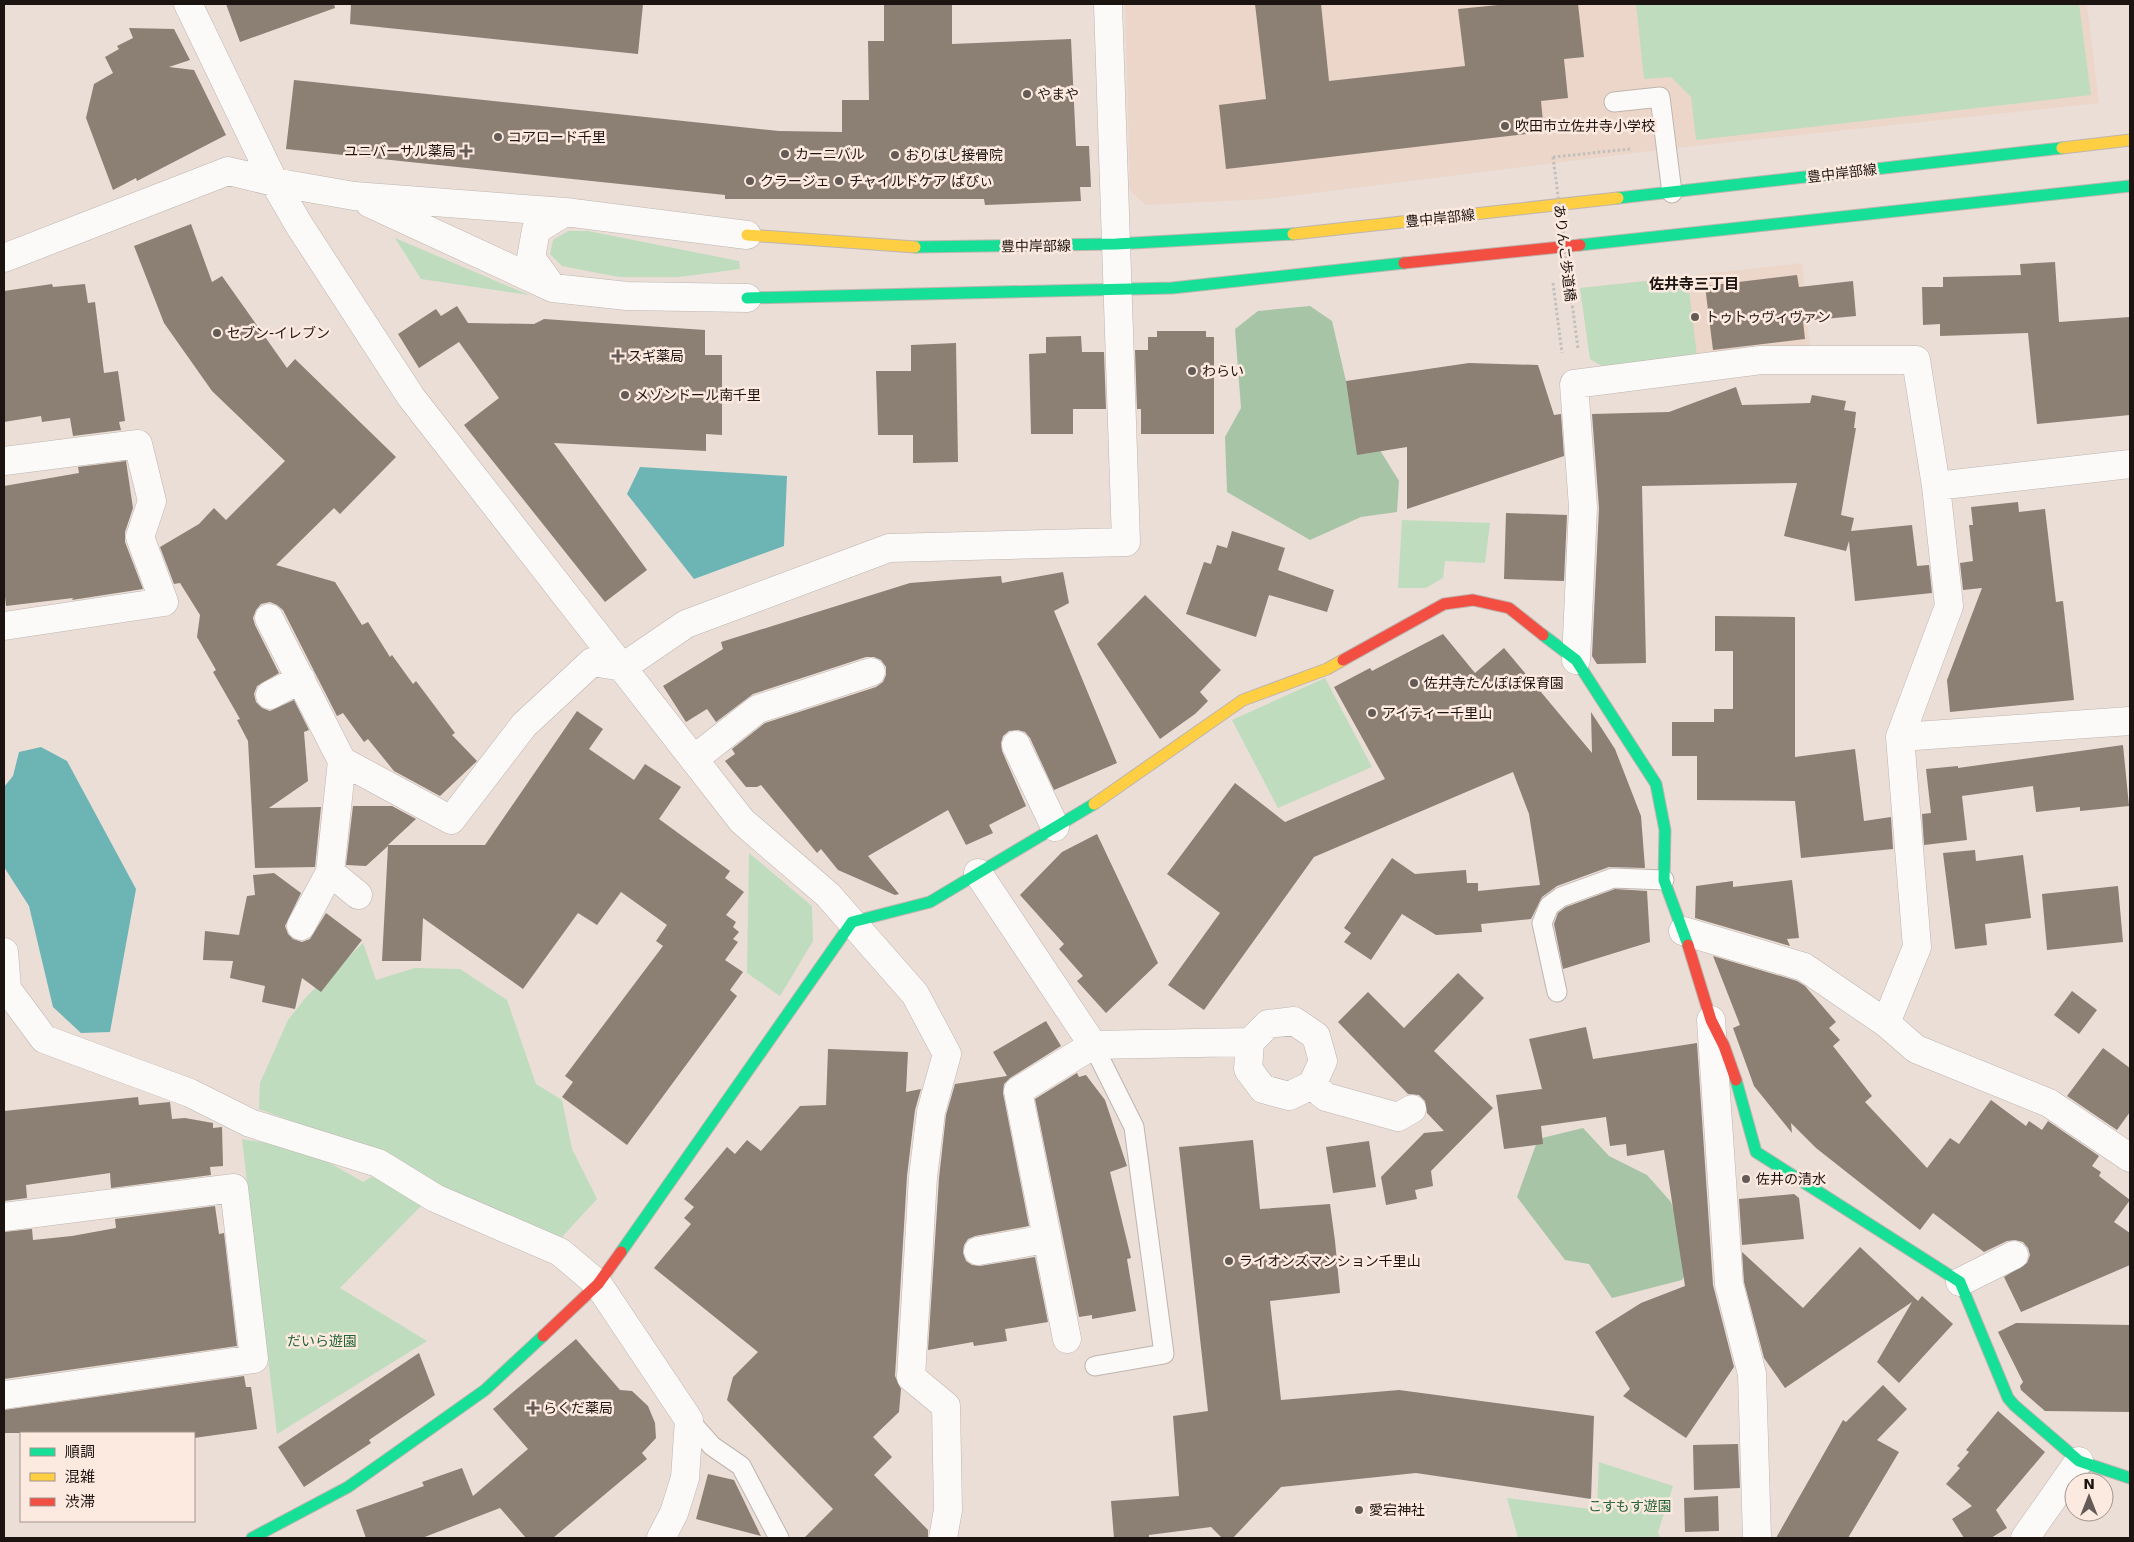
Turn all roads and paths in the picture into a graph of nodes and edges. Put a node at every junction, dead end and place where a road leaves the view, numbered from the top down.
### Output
1 (188, 4) edge
2 (1108, 4) edge
3 (1614, 102) dead end
4 (2130, 140) edge
5 (1630, 149) dead end
6 (274, 182) junction
7 (2130, 186) edge
8 (1672, 193) junction
9 (354, 196) junction
10 (565, 212) junction
11 (747, 235) joint
12 (1116, 244) junction
13 (4, 258) edge
14 (1553, 283) dead end
15 (553, 288) junction
16 (1119, 290) junction
17 (747, 298) joint
18 (1578, 349) dead end
19 (1561, 351) dead end
20 (4, 462) edge
21 (2130, 464) edge
22 (1936, 486) junction
23 (269, 618) dead end
24 (4, 626) edge
25 (1576, 660) junction
26 (623, 667) junction
27 (871, 672) dead end
28 (301, 679) junction
29 (270, 695) dead end
30 (2130, 721) edge
31 (1900, 738) junction
32 (1016, 745) dead end
33 (694, 759) junction
34 (342, 761) junction
35 (1055, 827) junction
36 (330, 872) junction
37 (978, 874) junction
38 (1664, 880) junction
39 (358, 895) dead end
40 (852, 922) junction
41 (300, 926) dead end
42 (1683, 932) junction
43 (4, 952) edge
44 (1557, 992) dead end
45 (1711, 1020) junction
46 (1886, 1023) junction
47 (1250, 1042) junction
48 (1093, 1045) junction
49 (1312, 1085) junction
50 (1412, 1109) dead end
51 (2130, 1158) edge
52 (4, 1217) edge
53 (1046, 1239) junction
54 (978, 1251) dead end
55 (2014, 1255) dead end
56 (1960, 1282) junction
57 (598, 1284) junction
58 (1067, 1339) dead end
59 (1095, 1366) dead end
60 (4, 1395) edge
61 (689, 1420) junction
62 (2079, 1461) junction
63 (2130, 1478) edge
64 (252, 1538) edge
65 (661, 1538) edge
66 (779, 1538) edge
67 (943, 1538) edge
68 (1758, 1538) edge
69 (2025, 1538) edge

1 - 6 street
2 - 12 street
3 - 8 lane
4 - 8 street, 豊中岸部線
5 - 18 path, ありんこ歩道橋, bridge
6 - 9 street
6 - 13 street
6 - 26 street
7 - 16 street
8 - 12 street, 豊中岸部線
9 - 10 street
9 - 15 street
10 - 11 street
10 - 15 street
11 - 12 street, 豊中岸部線
12 - 16 street
14 - 19 path
15 - 17 street
16 - 17 street
16 - 26 street
20 - 24 street
21 - 22 street
22 - 25 street
22 - 31 street
23 - 28 street
25 - 35 street
25 - 38 street
26 - 33 street
26 - 34 street
27 - 33 street
28 - 29 street
28 - 34 street
30 - 31 street
31 - 46 street
32 - 35 street
33 - 40 street
34 - 36 street
35 - 37 street
36 - 39 street
36 - 41 street
37 - 40 street
37 - 48 street
38 - 42 street
38 - 44 lane
40 - 57 street
40 - 67 street
42 - 45 street
42 - 46 street
43 - 57 street
45 - 56 street
45 - 68 street
46 - 51 street
47 - 48 street
47 - 49 street
47 - 49 street
48 - 53 street
48 - 59 lane
49 - 50 street
52 - 60 street
53 - 54 street
53 - 58 street
55 - 56 street
56 - 62 street
57 - 61 street
57 - 64 street
61 - 65 street
61 - 66 lane
62 - 63 street
62 - 69 street

